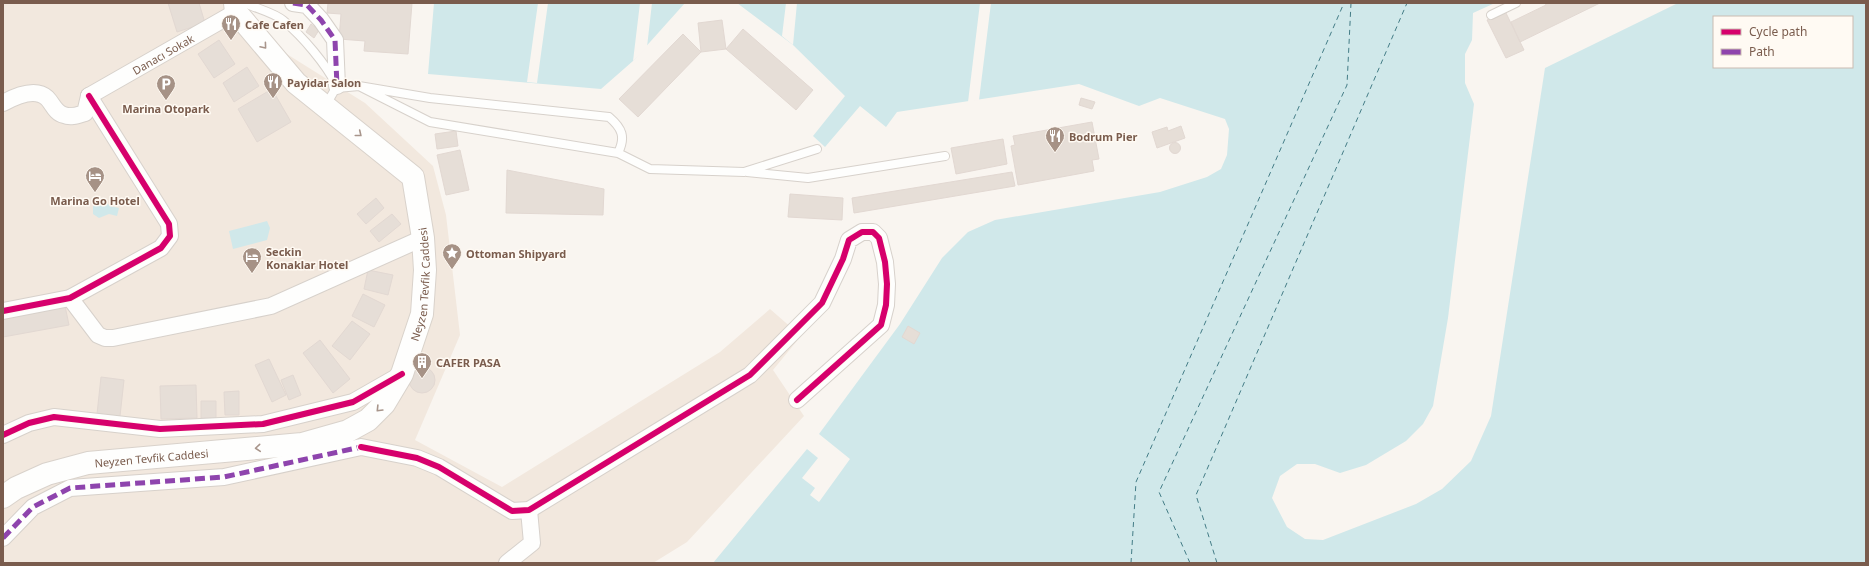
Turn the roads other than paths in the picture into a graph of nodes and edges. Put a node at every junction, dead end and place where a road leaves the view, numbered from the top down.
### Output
1 (294, 3) edge
2 (1516, 3) edge
3 (236, 8) edge
4 (1492, 15) dead end
5 (359, 86) junction
6 (337, 87) junction
7 (89, 96) junction
8 (3, 104) edge
9 (325, 107) junction
10 (817, 149) dead end
11 (618, 153) junction
12 (945, 156) dead end
13 (744, 172) junction
14 (423, 238) junction
15 (70, 298) junction
16 (3, 311) edge
17 (402, 374) junction
18 (796, 400) dead end
19 (3, 435) edge
20 (3, 497) edge
21 (529, 510) junction
22 (3, 538) edge
23 (507, 563) edge

1 - 6 street
2 - 4 lane
3 - 6 lane
3 - 7 street, Danacı Sokak
3 -> 9 main road, Neyzen Tevfik Caddesi
5 - 6 lane
5 - 11 lane
5 - 11 lane
6 - 9 lane
7 - 8 street
7 - 15 street
9 -> 14 main road, Neyzen Tevfik Caddesi
10 - 13 lane
11 - 13 lane
12 - 13 lane
14 - 15 street
14 - 17 main road, Neyzen Tevfik Caddesi
15 - 16 street
17 - 19 street
17 -> 20 main road, Neyzen Tevfik Caddesi
18 - 21 street
21 - 22 street
21 - 23 street

